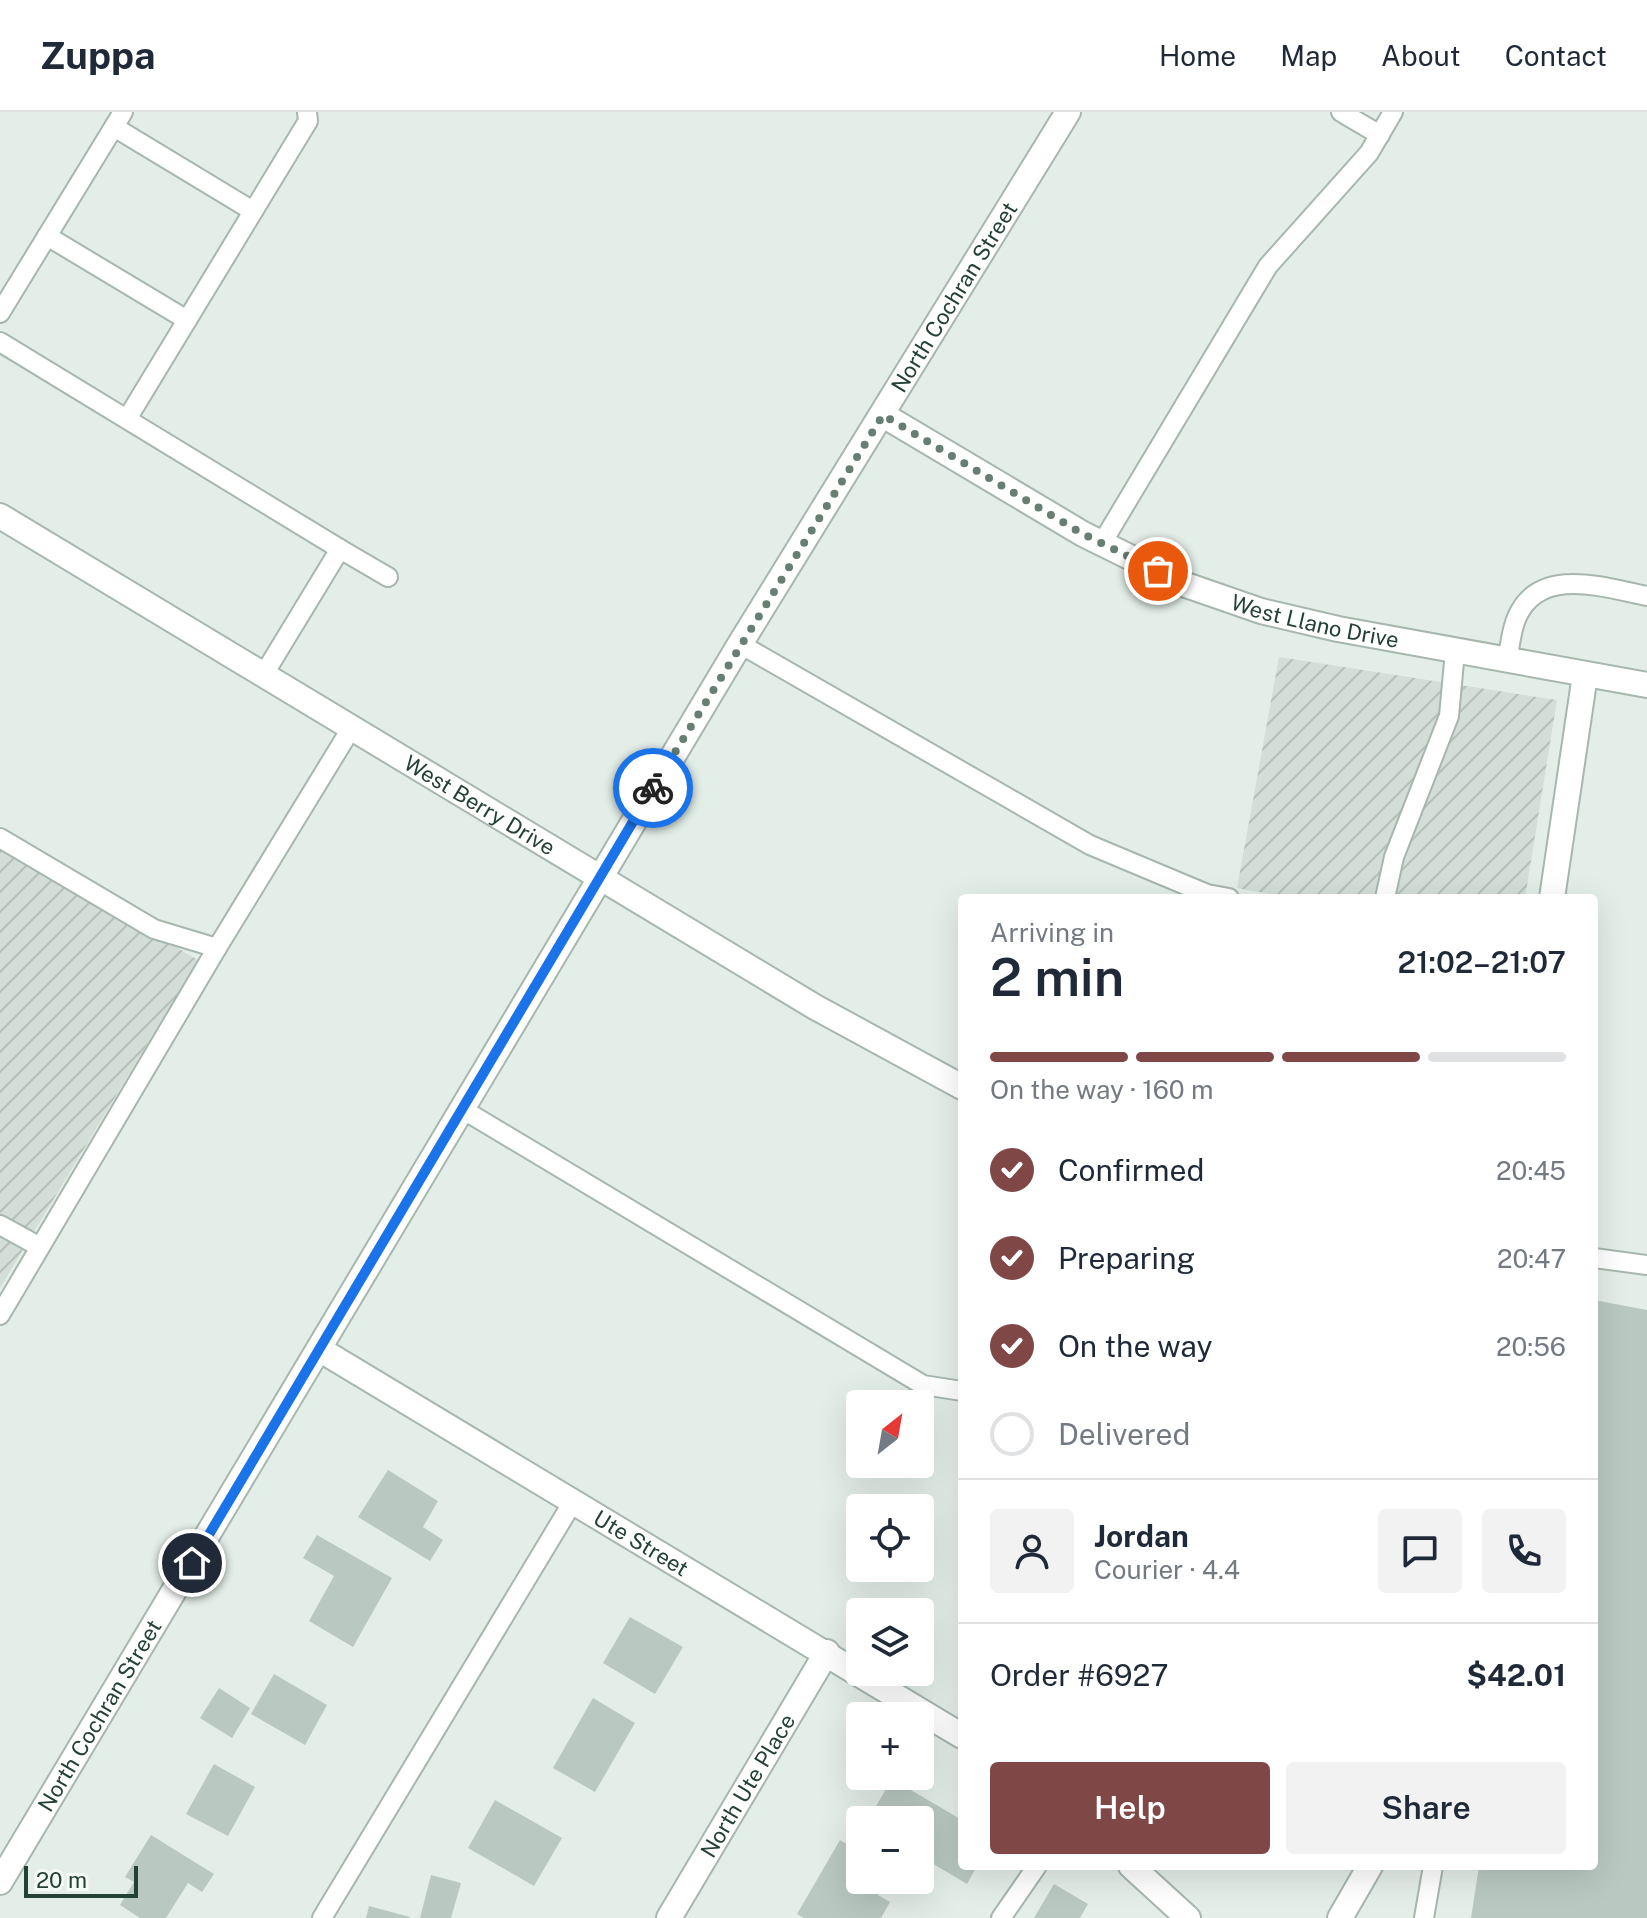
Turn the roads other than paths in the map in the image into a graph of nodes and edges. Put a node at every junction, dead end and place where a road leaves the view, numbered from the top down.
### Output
1 (307, 112) edge
2 (1068, 112) edge
3 (1341, 112) edge
4 (1393, 112) edge
5 (118, 119) edge
6 (1380, 135) junction
7 (253, 211) junction
8 (47, 236) junction
9 (0, 313) edge
10 (187, 320) junction
11 (0, 342) edge
12 (883, 415) junction
13 (127, 419) junction
14 (0, 516) edge
15 (1102, 543) junction
16 (340, 549) junction
17 (388, 577) dead end
18 (1647, 596) edge
19 (740, 644) junction
20 (1455, 651) junction
21 (1507, 661) junction
22 (264, 674) junction
23 (1585, 675) junction
24 (1647, 685) edge
25 (352, 727) junction
26 (0, 838) edge
27 (601, 876) junction
28 (1207, 894) edge
29 (1386, 894) edge
30 (1553, 894) edge
31 (217, 948) junction
32 (958, 1085) edge
33 (462, 1109) junction
34 (0, 1225) edge
35 (40, 1247) junction
36 (1598, 1259) edge
37 (1647, 1265) edge
38 (0, 1315) edge
39 (319, 1349) junction
40 (958, 1390) edge
41 (574, 1500) junction
42 (827, 1652) junction
43 (958, 1734) edge
44 (1034, 1870) edge
45 (1135, 1870) edge
46 (1368, 1870) edge
47 (1432, 1870) edge
48 (0, 1882) edge
49 (322, 1918) edge
50 (669, 1918) edge
51 (1001, 1918) edge
52 (1188, 1918) edge
53 (1340, 1918) edge
54 (1424, 1918) edge

1 - 7 lane
2 - 12 street, North Cochran Street
3 - 6 lane
4 - 6 lane
5 - 7 lane
5 - 8 lane
6 - 15 lane
7 - 10 lane
8 - 9 lane
8 - 10 lane
10 - 13 lane
11 - 13 lane
12 - 15 street, West Llano Drive
12 - 19 street, North Cochran Street
13 - 16 lane
14 - 22 street, West Berry Drive
15 - 20 street, West Llano Drive
16 - 17 lane
16 - 22 lane
18 - 21 lane
19 - 27 street, North Cochran Street
19 - 28 lane
20 - 21 street, West Llano Drive
20 - 29 lane
21 - 23 street, West Llano Drive
22 - 25 street, West Berry Drive
23 - 24 street, West Llano Drive
23 - 30 street
25 - 27 street, West Berry Drive
25 - 31 lane
26 - 31 lane
27 - 32 street, West Berry Drive
27 - 33 street, North Cochran Street
31 - 35 lane
33 - 39 street, North Cochran Street
33 - 40 lane
34 - 35 lane
35 - 38 lane
36 - 37 lane
39 - 41 street, Ute Street
39 - 48 street, North Cochran Street
41 - 42 street, Ute Street
41 - 49 lane
42 - 43 street, Ute Street
42 - 50 street, North Ute Place
44 - 51 lane
45 - 52 street
46 - 53 street
47 - 54 lane

